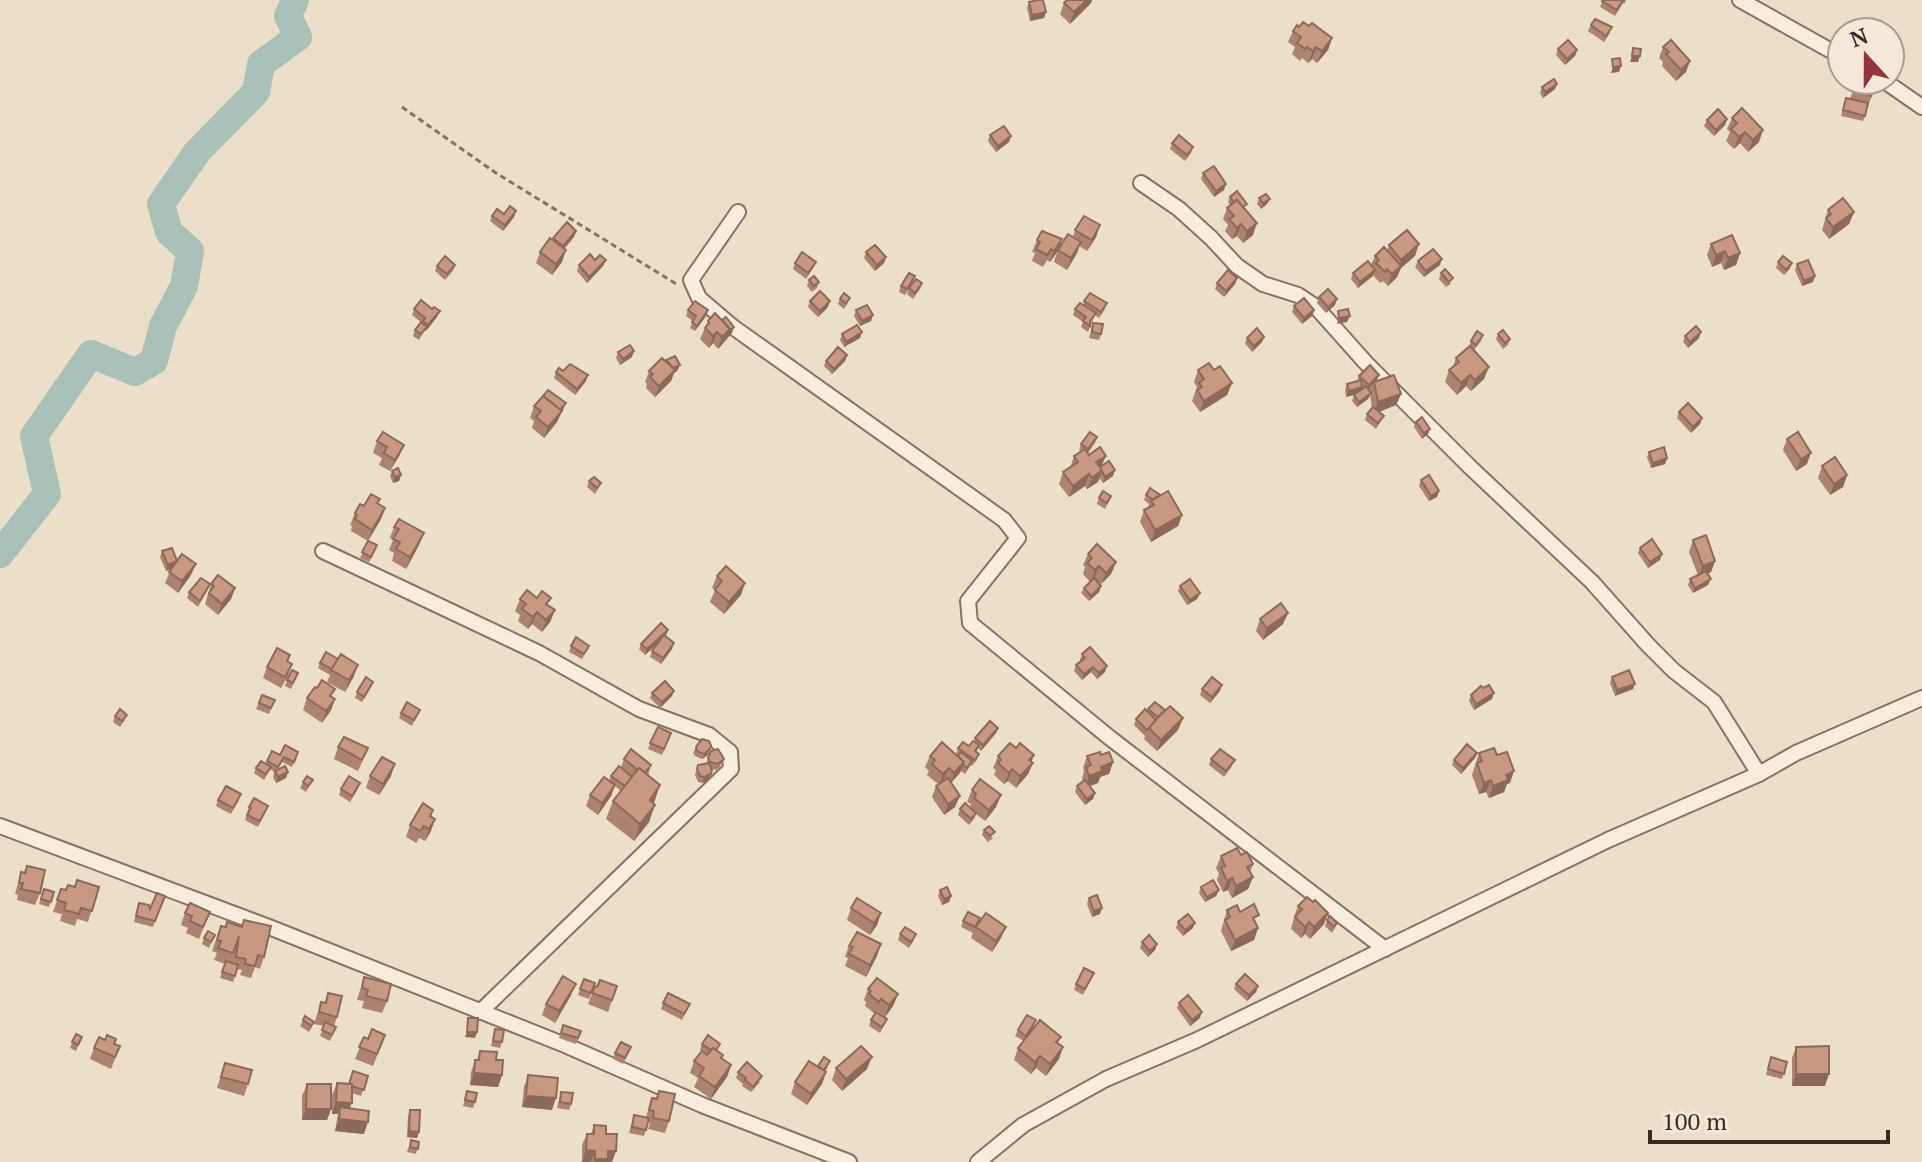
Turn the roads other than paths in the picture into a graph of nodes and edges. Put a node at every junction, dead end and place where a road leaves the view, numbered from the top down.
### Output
1 (1740, 0) edge
2 (1826, 48) edge
3 (1141, 183) dead end
4 (738, 212) dead end
5 (323, 551) dead end
6 (1922, 698) edge
7 (1759, 774) junction
8 (0, 826) edge
9 (1385, 949) junction
10 (480, 1012) junction
11 (849, 1162) edge
12 (978, 1162) edge

1 - 2 street
3 - 7 street
4 - 9 street
5 - 10 street
6 - 7 street
7 - 9 street
8 - 10 street
9 - 12 street
10 - 11 street

